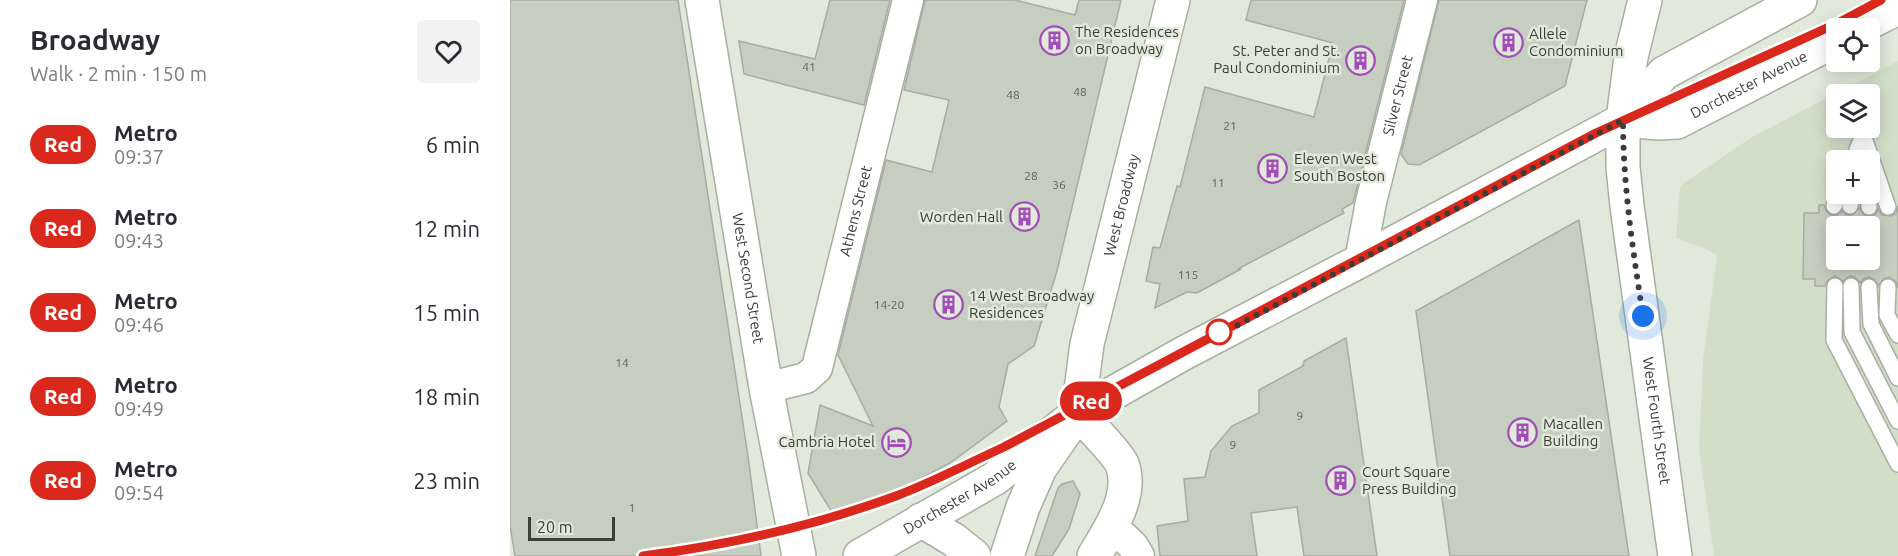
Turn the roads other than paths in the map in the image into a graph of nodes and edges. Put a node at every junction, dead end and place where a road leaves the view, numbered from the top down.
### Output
1 (702, 0) edge
2 (908, 0) edge
3 (1173, 0) edge
4 (1422, 0) edge
5 (1645, 0) edge
6 (1800, 0) edge
7 (1898, 8) edge
8 (1878, 18) edge
9 (1826, 45) edge
10 (1623, 120) junction
11 (1864, 138) edge
12 (1888, 207) dead end
13 (1360, 261) junction
14 (1835, 286) dead end
15 (1851, 286) dead end
16 (1869, 287) dead end
17 (1888, 287) dead end
18 (1898, 335) edge
19 (1898, 378) edge
20 (766, 388) junction
21 (1078, 413) junction
22 (1898, 421) edge
23 (1898, 464) edge
24 (921, 520) junction
25 (1112, 526) junction
26 (799, 556) edge
27 (860, 556) edge
28 (974, 556) edge
29 (1007, 556) edge
30 (1094, 556) edge
31 (1139, 556) edge
32 (1675, 556) edge

1 - 20 main road, West Second Street
2 - 20 street, Athens Street
3 - 21 main road, West Broadway
4 - 13 street, Silver Street
5 - 10 main road, West Fourth Street
6 - 10 main road, Dorchester Avenue
7 - 8 main road
9 - 10 main road, Dorchester Avenue
10 - 13 main road, Dorchester Avenue
10 - 32 main road, West Fourth Street
11 - 12 lane
13 - 21 main road, Dorchester Avenue
14 - 23 lane
15 - 22 lane
16 - 19 lane
17 - 18 lane
20 - 26 main road, West Second Street
21 - 24 main road, Dorchester Avenue
21 - 25 main road
21 - 29 main road, West Broadway
24 - 27 main road, Dorchester Avenue
24 - 28 main road
25 - 30 main road
25 - 31 street

